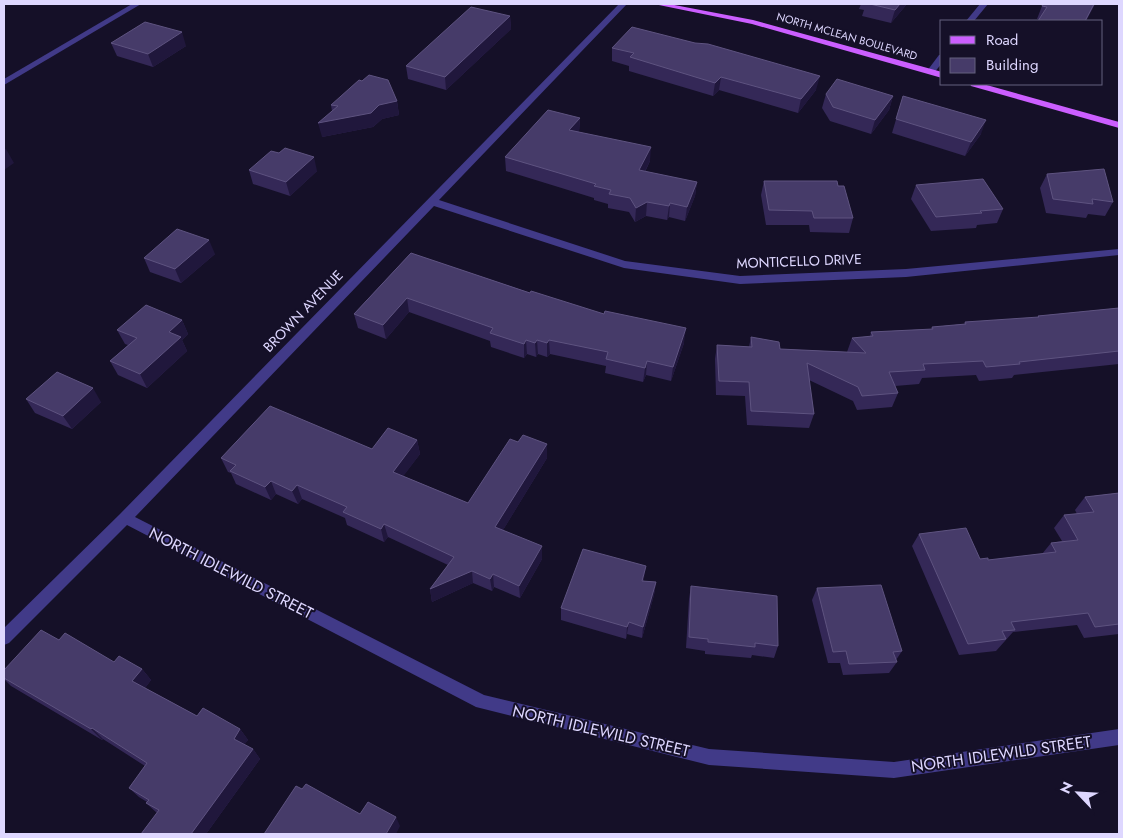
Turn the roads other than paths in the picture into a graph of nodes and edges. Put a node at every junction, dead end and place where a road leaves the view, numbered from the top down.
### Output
1 (137, 4) edge
2 (622, 4) edge
3 (658, 4) edge
4 (984, 4) edge
5 (971, 20) edge
6 (940, 60) edge
7 (930, 72) junction
8 (940, 74) edge
9 (4, 82) edge
10 (978, 85) edge
11 (1119, 125) edge
12 (430, 201) junction
13 (1119, 252) edge
14 (125, 518) junction
15 (4, 638) edge
16 (1119, 737) edge

1 - 9 street
2 - 12 street, BROWN AVENUE
3 - 7 main road, NORTH MCLEAN BOULEVARD
4 - 5 street
6 - 7 street
7 - 8 main road, NORTH MCLEAN BOULEVARD
10 - 11 main road
12 - 13 street, MONTICELLO DRIVE
12 - 14 street, BROWN AVENUE
14 - 15 street, BROWN AVENUE
14 - 16 street, NORTH IDLEWILD STREET

